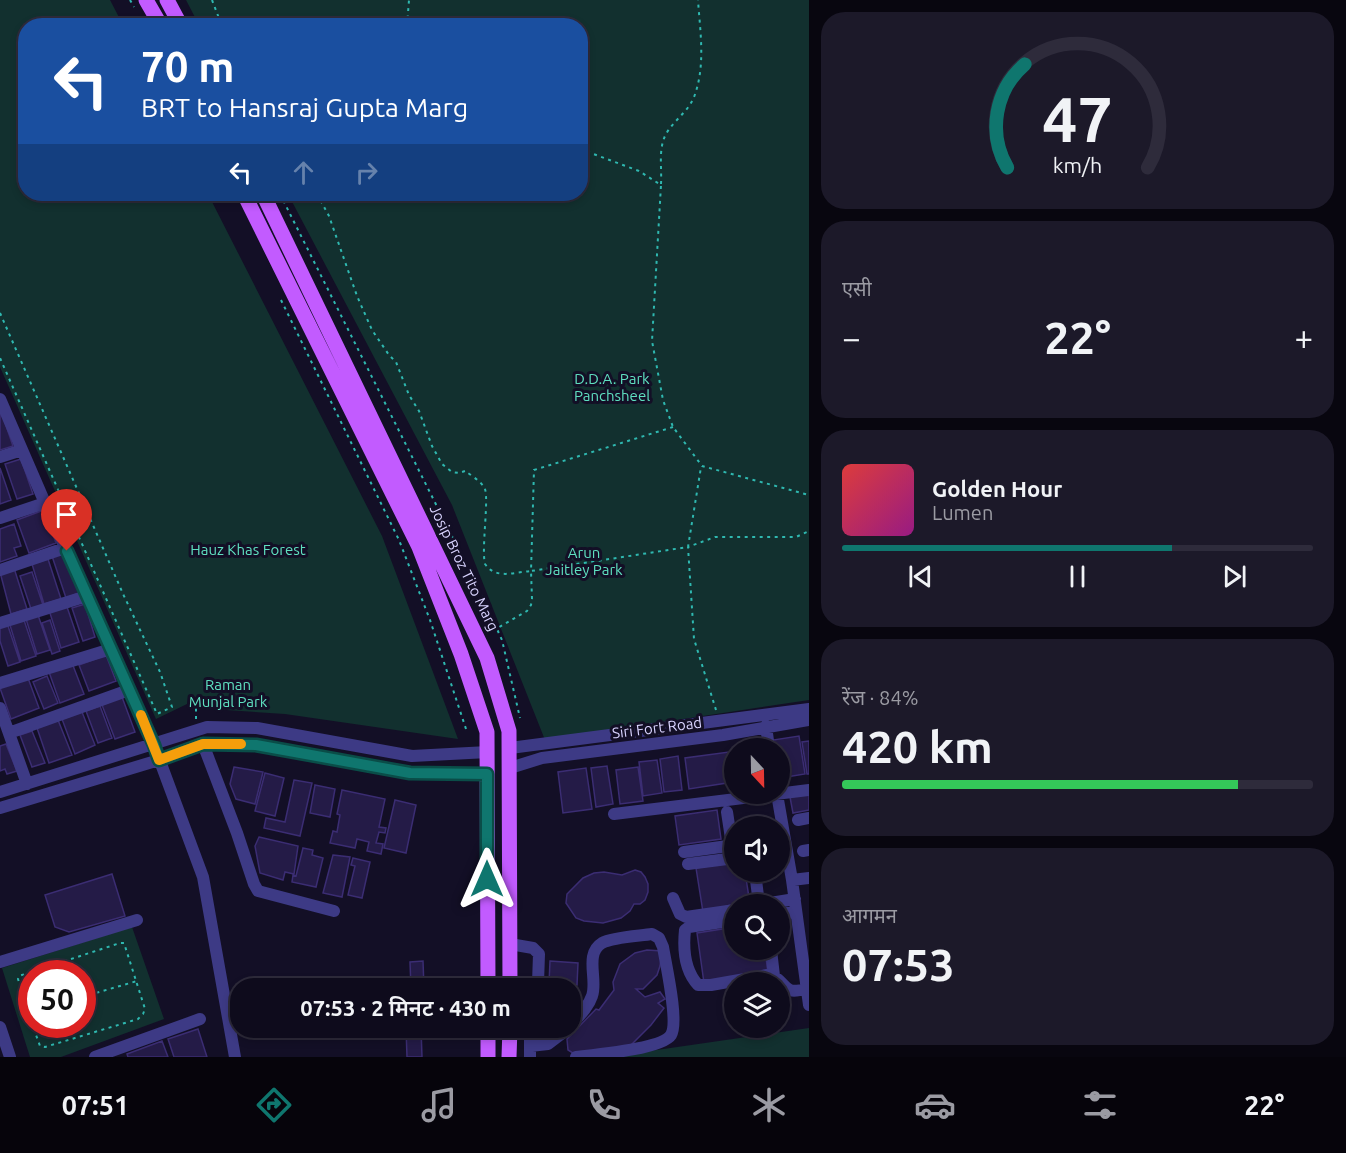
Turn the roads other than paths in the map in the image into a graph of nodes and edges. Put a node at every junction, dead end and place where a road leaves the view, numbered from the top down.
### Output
1 (146, 0) edge
2 (167, 0) edge
3 (156, 18) edge
4 (177, 18) edge
5 (241, 201) edge
6 (266, 201) edge
7 (1, 402) edge
8 (22, 450) junction
9 (0, 457) edge
10 (45, 503) junction
11 (0, 518) edge
12 (65, 548) junction
13 (0, 570) edge
14 (87, 596) junction
15 (0, 623) edge
16 (120, 646) junction
17 (491, 669) junction
18 (468, 676) junction
19 (0, 683) edge
20 (129, 690) junction
21 (0, 708) edge
22 (809, 709) edge
23 (809, 720) edge
24 (766, 726) junction
25 (236, 727) junction
26 (9, 733) junction
27 (768, 738) edge
28 (203, 744) junction
29 (236, 744) junction
30 (154, 745) junction
31 (510, 748) junction
32 (488, 752) junction
33 (159, 760) junction
34 (510, 768) junction
35 (487, 774) junction
36 (27, 784) junction
37 (809, 790) edge
38 (0, 792) edge
39 (790, 792) edge
40 (724, 801) edge
41 (0, 808) edge
42 (727, 812) dead end
43 (614, 814) dead end
44 (728, 816) edge
45 (724, 852) edge
46 (686, 858) dead end
47 (790, 874) edge
48 (809, 878) edge
49 (792, 880) junction
50 (673, 898) dead end
51 (790, 905) edge
52 (796, 905) junction
53 (790, 908) edge
54 (334, 910) dead end
55 (724, 912) edge
56 (137, 920) dead end
57 (724, 922) edge
58 (510, 944) junction
59 (0, 962) edge
60 (807, 972) edge
61 (488, 978) edge
62 (510, 978) edge
63 (538, 978) edge
64 (724, 982) edge
65 (807, 989) junction
66 (790, 991) edge
67 (809, 1005) edge
68 (581, 1014) edge
69 (200, 1019) dead end
70 (0, 1027) edge
71 (488, 1038) edge
72 (510, 1038) edge
73 (555, 1038) edge
74 (530, 1052) edge
75 (117, 1053) edge
76 (10, 1057) edge
77 (96, 1057) edge
78 (235, 1057) edge
79 (488, 1057) edge
80 (509, 1057) edge
81 (576, 1057) edge

1 - 3 main road
2 - 4 main road
5 - 18 main road, Josip Broz Tito Marg
6 - 17 main road, Josip Broz Tito Marg
7 - 8 street
8 - 9 street
8 - 10 street
10 - 11 street
10 - 12 street
12 - 13 street
12 - 14 street
14 - 15 street
14 - 16 street
16 - 19 street
16 - 20 street
17 - 18 main road
17 - 31 main road, Josip Broz Tito Marg
18 - 32 main road, Josip Broz Tito Marg
20 - 26 street
20 - 30 street
21 - 26 street
22 - 31 street, Siri Fort Road
23 - 24 street, Siri Fort Road
24 - 27 street
24 - 34 street, Siri Fort Road
25 - 29 street
25 - 30 street
25 - 32 street
26 - 36 street
28 - 29 street
28 - 33 street
28 - 54 street
29 - 35 street
30 - 33 street
30 - 36 street
31 - 34 main road, Josip Broz Tito Marg
32 - 35 main road, Josip Broz Tito Marg
33 - 41 street
33 - 78 street
34 - 58 main road, Josip Broz Tito Marg
35 - 61 main road, Josip Broz Tito Marg
36 - 38 street
37 - 39 street
40 - 43 street
42 - 44 street
45 - 46 street
47 - 49 street
48 - 49 street
49 - 52 street
50 - 55 street
51 - 52 street
52 - 53 street
52 - 60 street
56 - 59 street
57 - 64 street
58 - 62 main road, Josip Broz Tito Marg
58 - 63 street
60 - 65 street
65 - 66 street
65 - 67 street
68 - 81 street
69 - 75 street
70 - 76 street
71 - 79 main road
72 - 80 main road
73 - 74 street
75 - 77 street

